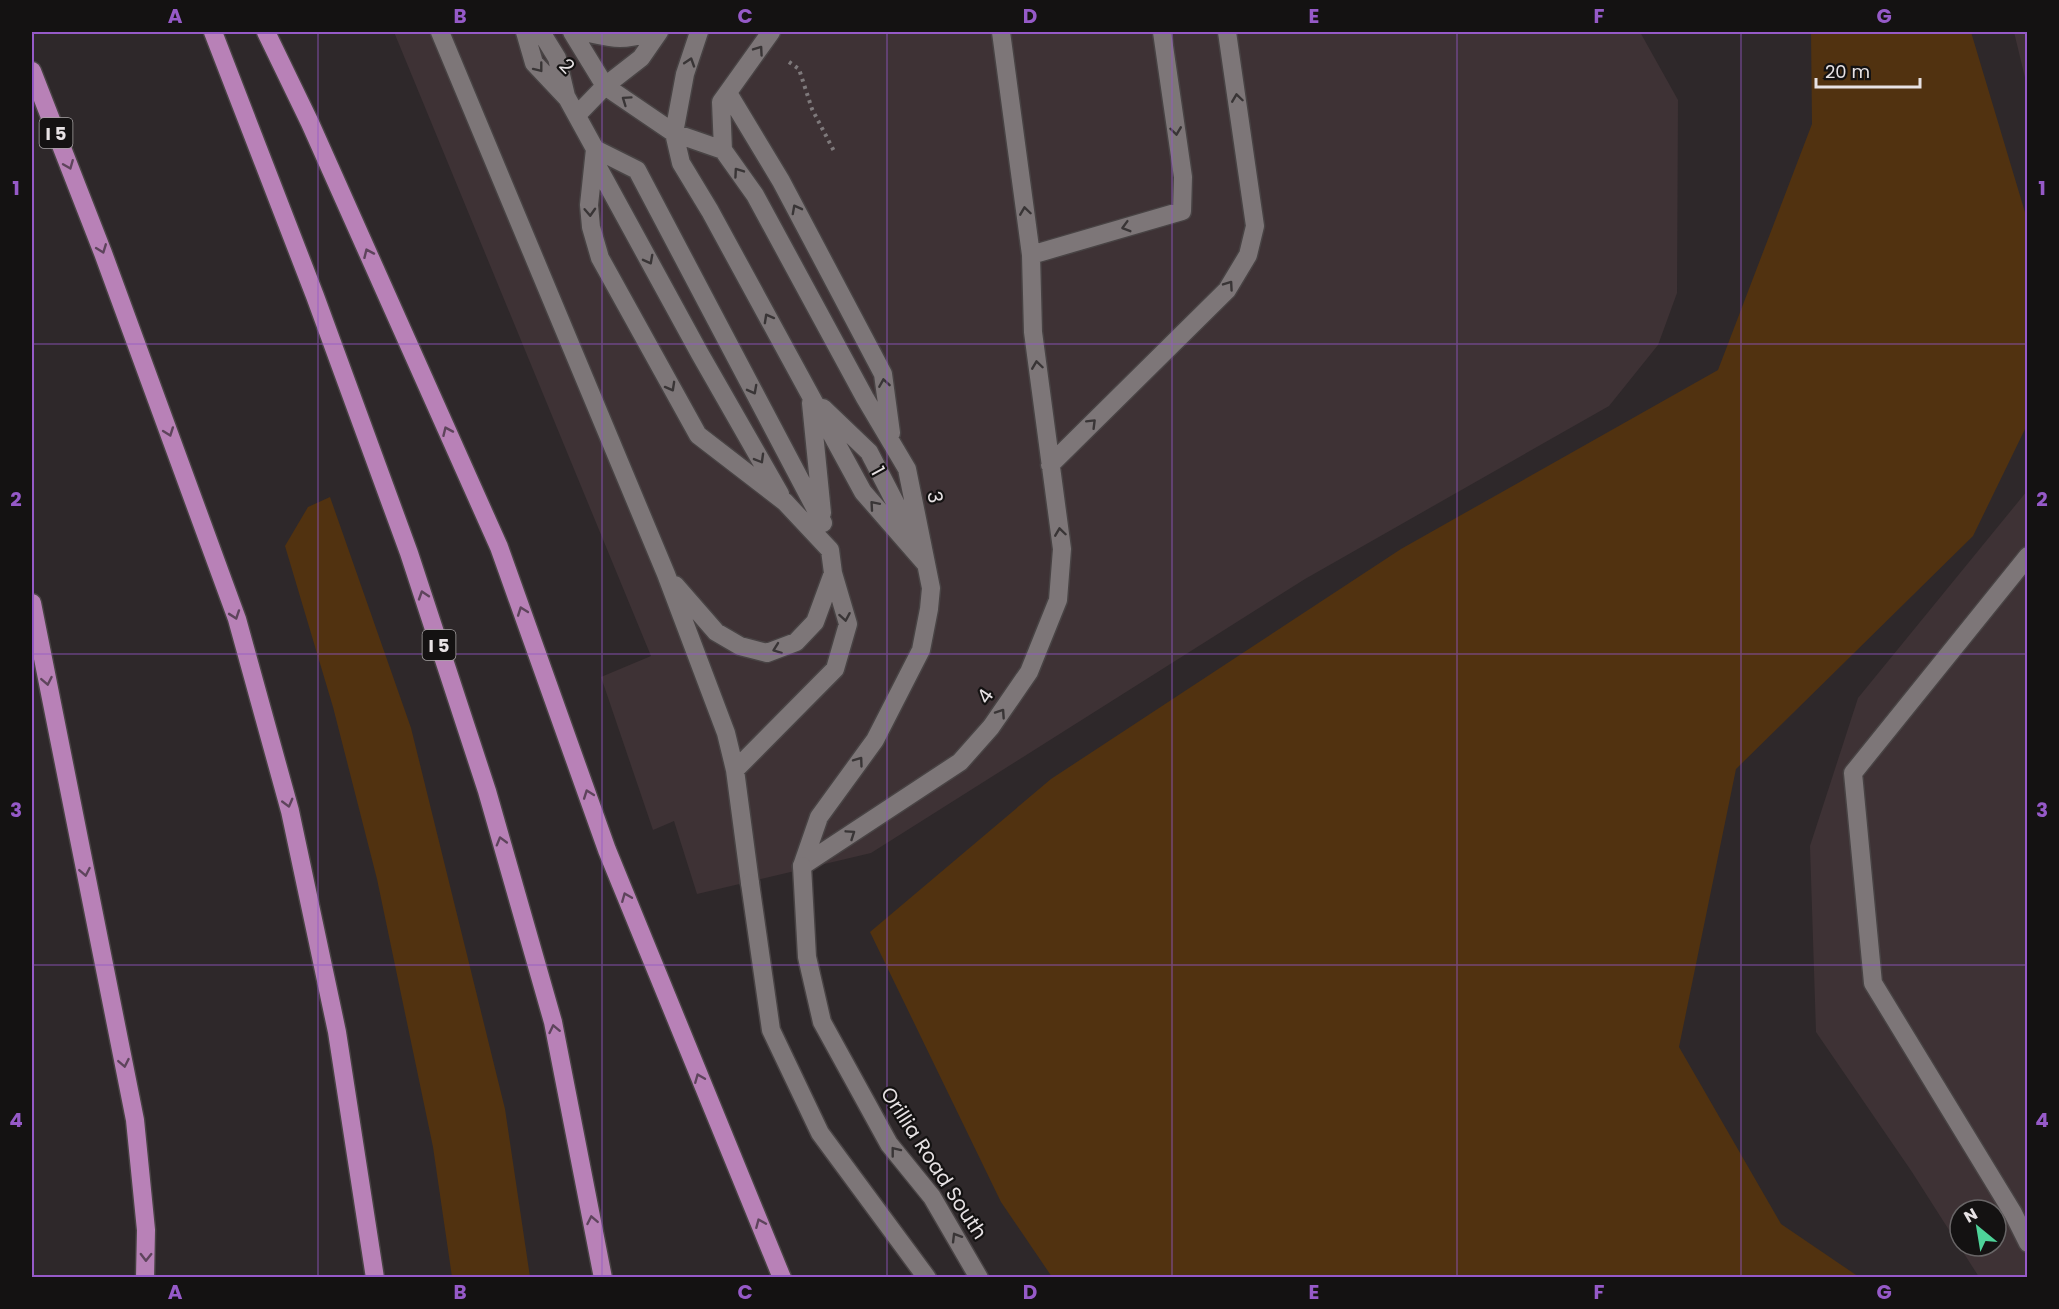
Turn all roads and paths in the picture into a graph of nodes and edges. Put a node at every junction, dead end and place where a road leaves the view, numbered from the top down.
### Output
1 (213, 32) edge
2 (266, 32) edge
3 (440, 32) edge
4 (525, 32) edge
5 (541, 32) edge
6 (572, 32) edge
7 (584, 32) edge
8 (653, 32) edge
9 (659, 32) edge
10 (699, 32) edge
11 (771, 32) edge
12 (1001, 32) edge
13 (1162, 32) edge
14 (1227, 32) edge
15 (789, 62) dead end
16 (32, 71) edge
17 (605, 86) junction
18 (728, 93) junction
19 (567, 98) junction
20 (577, 115) junction
21 (674, 133) junction
22 (723, 150) junction
23 (835, 153) dead end
24 (595, 154) junction
25 (1031, 255) junction
26 (808, 391) junction
27 (891, 441) junction
28 (1050, 465) junction
29 (785, 502) junction
30 (823, 523) junction
31 (830, 550) junction
32 (2028, 556) edge
33 (926, 565) junction
34 (833, 573) junction
35 (666, 574) junction
36 (32, 603) edge
37 (735, 770) junction
38 (802, 866) junction
39 (2028, 1243) edge
40 (145, 1278) edge
41 (375, 1278) edge
42 (603, 1278) edge
43 (782, 1278) edge
44 (927, 1278) edge
45 (980, 1278) edge

42 -> 1 highway, I 5
43 -> 2 highway
3 - 35 street
4 -> 19 street, 2
5 - 19 street
6 - 17 street
7 - 8 street
9 - 17 street
21 -> 10 street
18 -> 11 street
25 -> 12 street, 4
13 -> 25 street
28 -> 14 street
15 - 23 path
16 -> 41 highway, I 5
17 - 20 street
21 -> 17 street
18 - 22 street
27 -> 18 street
19 - 20 street
20 - 24 street
21 - 22 street
26 -> 21 street, 1
27 -> 22 street, 3
24 -> 29 street
24 -> 29 street
24 -> 30 street
28 -> 25 street, 4
26 - 30 street
33 -> 26 street, 1
26 - 33 street
27 - 33 street, 3
38 -> 28 street, 4
29 - 31 street
30 - 31 street
31 - 34 street
32 - 39 street
38 -> 33 street, 3
34 -> 35 street
34 -> 37 street
35 - 37 street
36 -> 40 highway
37 - 44 street
45 -> 38 street, Orillia Road South

